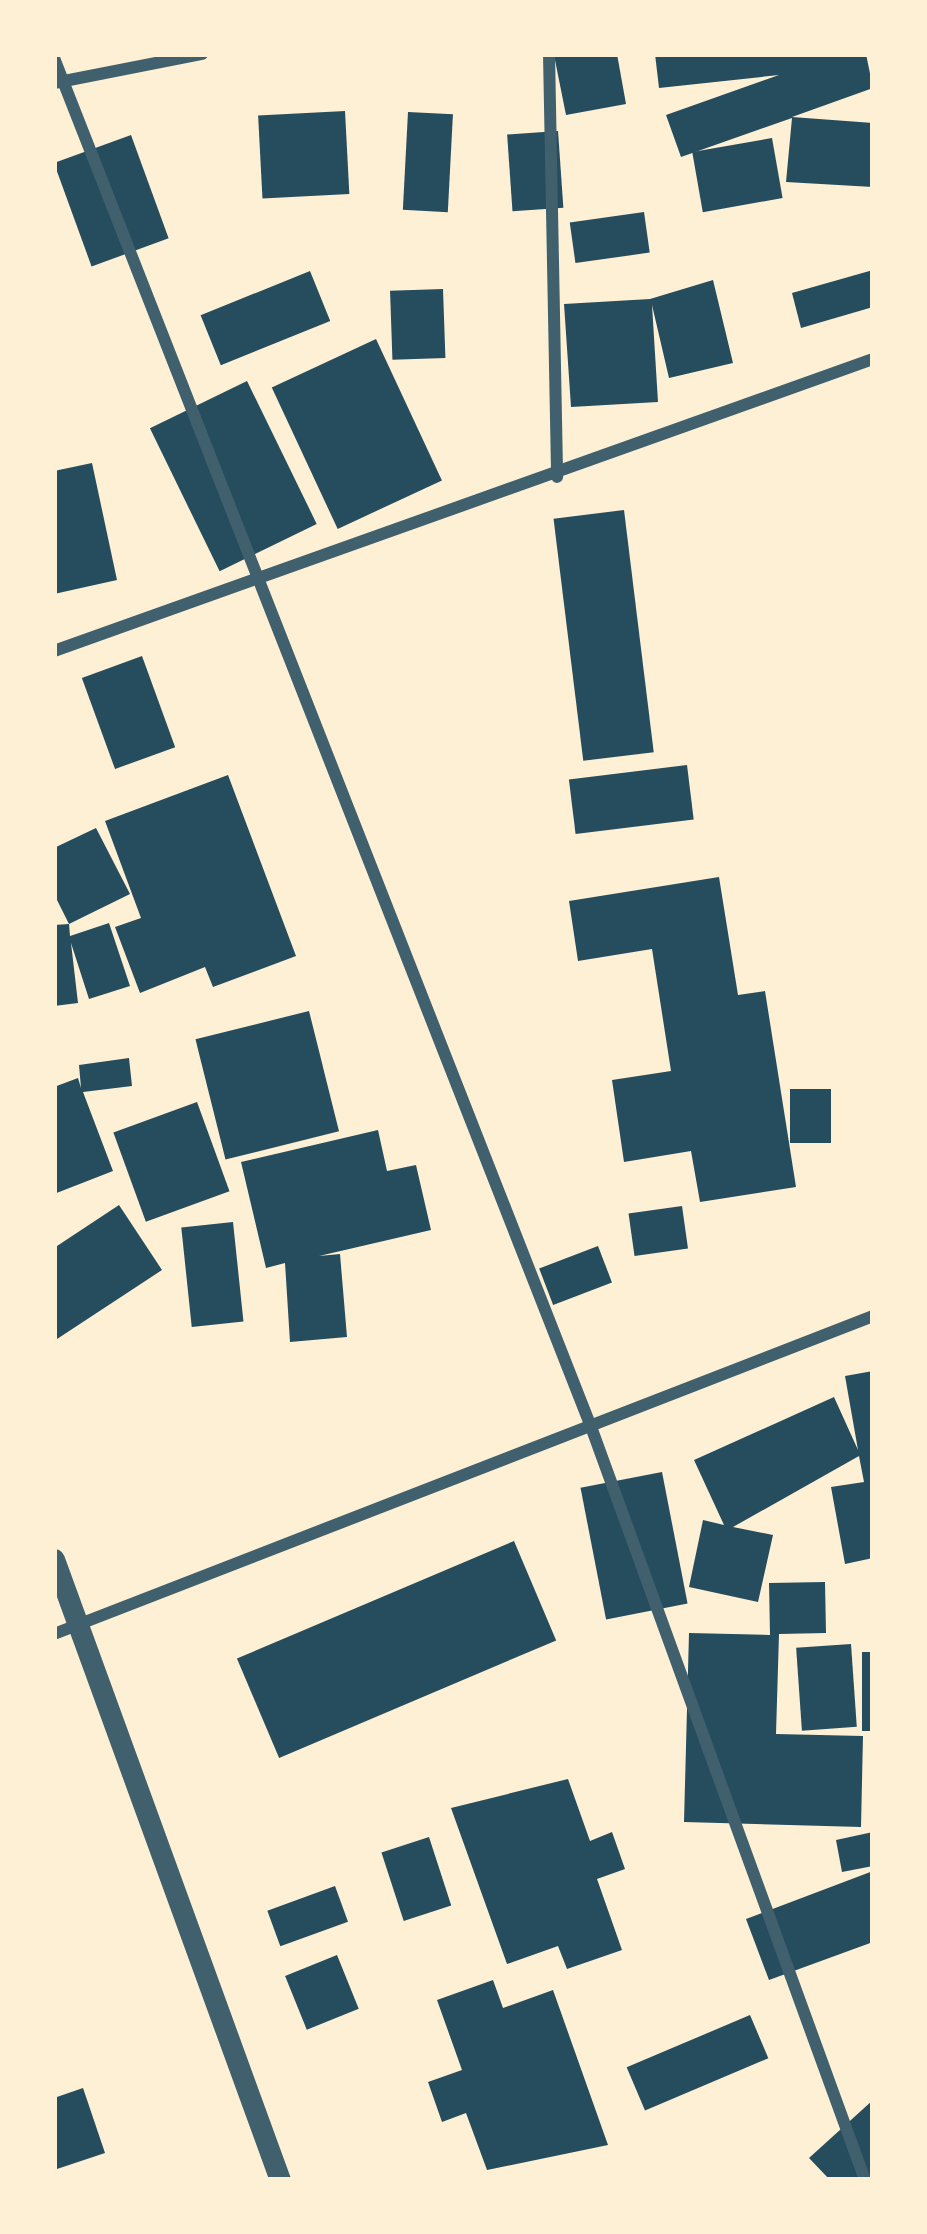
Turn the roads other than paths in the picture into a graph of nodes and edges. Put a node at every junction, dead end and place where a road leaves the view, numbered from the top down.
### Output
1 (202, 54) edge
2 (549, 54) edge
3 (54, 58) edge
4 (59, 81) edge
5 (873, 359) edge
6 (557, 477) junction
7 (258, 578) junction
8 (54, 651) edge
9 (873, 1316) edge
10 (590, 1424) junction
11 (54, 1559) edge
12 (80, 1625) junction
13 (54, 1634) edge
14 (280, 2180) edge
15 (865, 2180) edge

1 - 4 street
2 - 6 street
3 - 4 street
4 - 7 street
5 - 6 street
6 - 7 street
7 - 8 street
7 - 10 street
9 - 10 street
10 - 12 street
10 - 15 street
11 - 12 street
12 - 13 street
12 - 14 street

